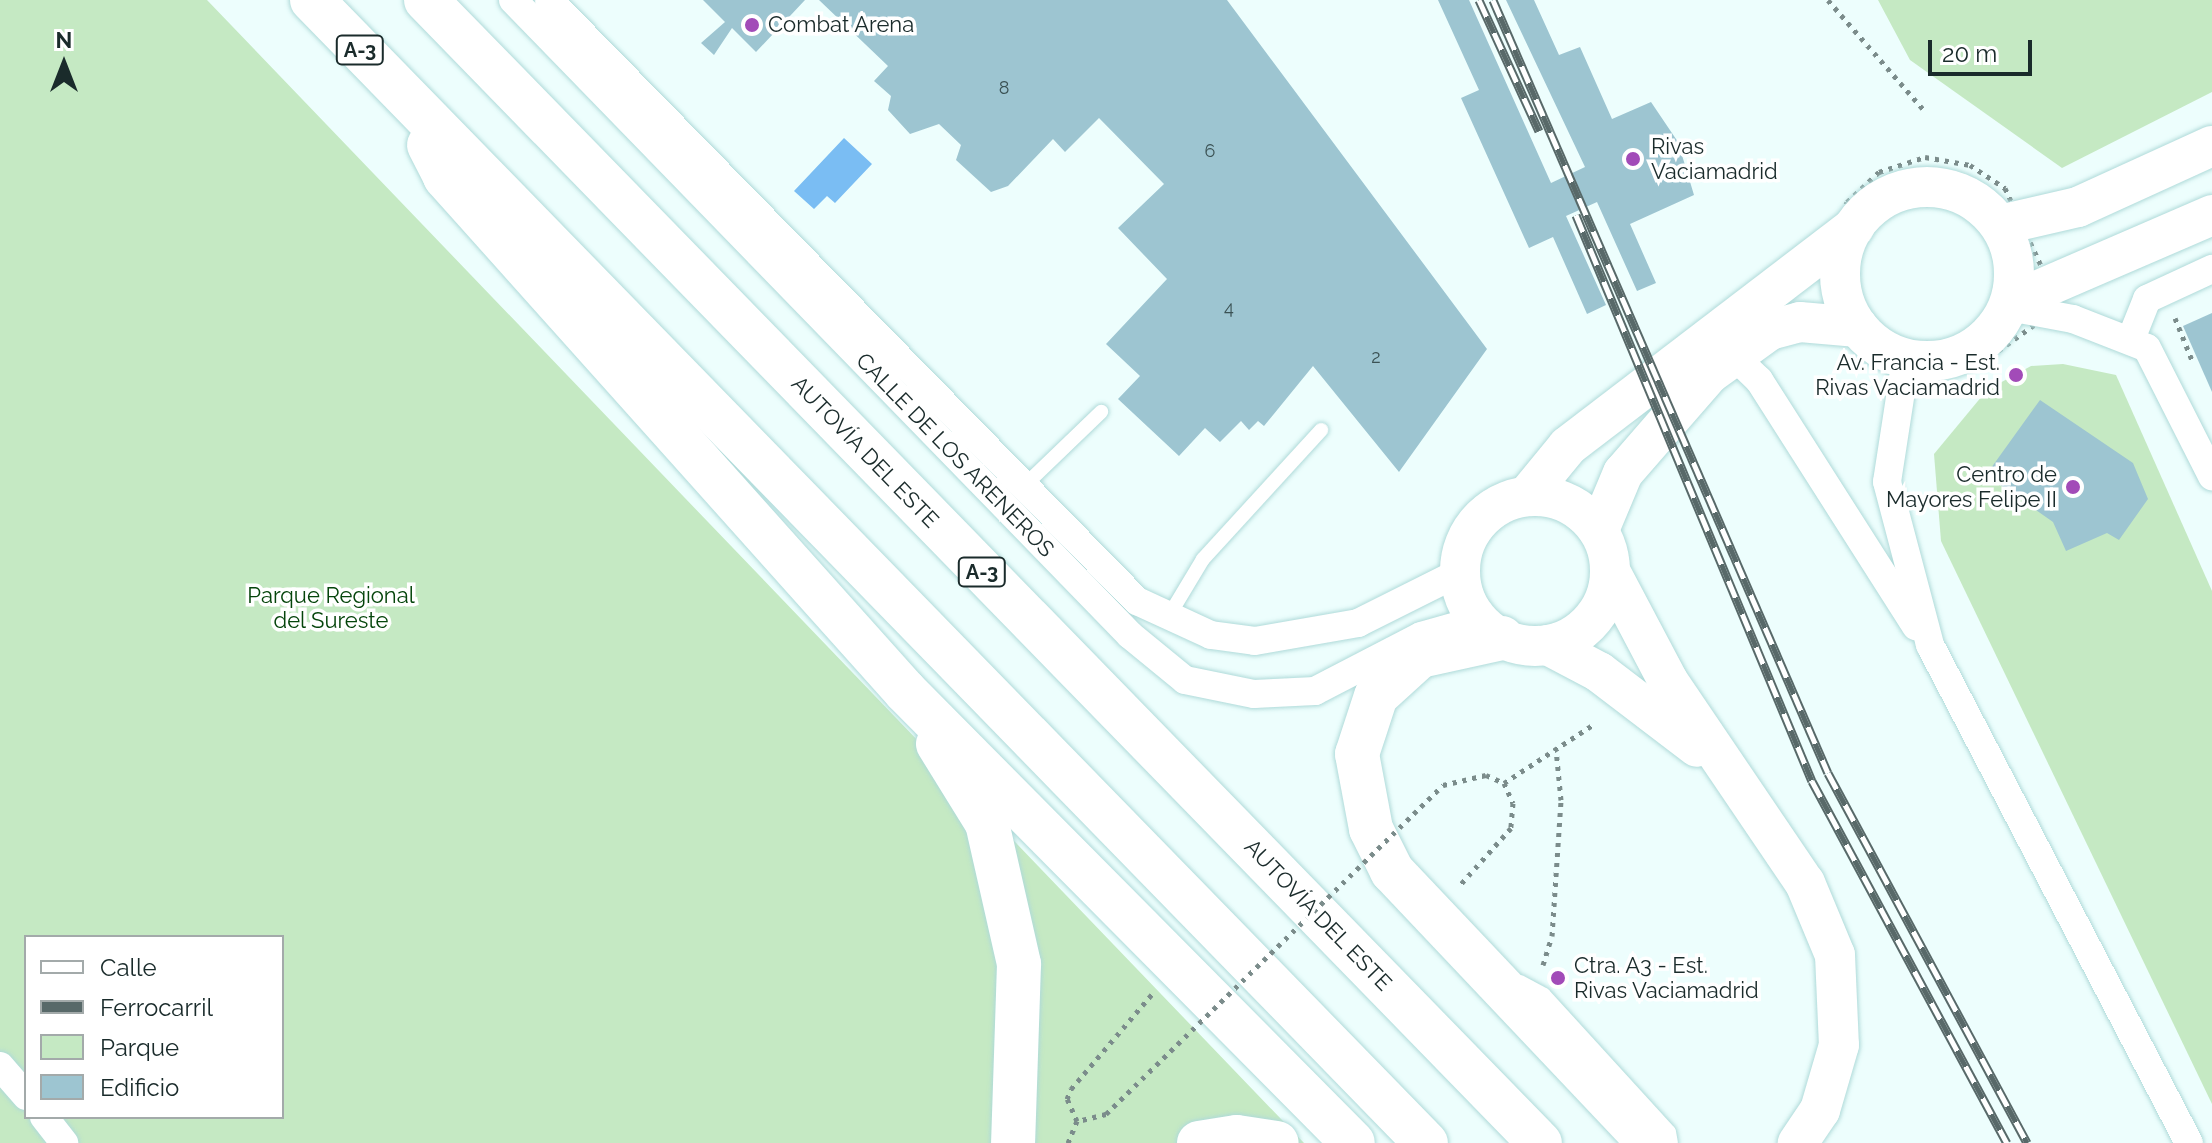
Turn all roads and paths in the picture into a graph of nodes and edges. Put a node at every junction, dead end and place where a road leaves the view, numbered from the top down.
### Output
1 (312, 0) edge
2 (426, 0) edge
3 (513, 0) edge
4 (549, 0) edge
5 (1828, 0) edge
6 (408, 100) junction
7 (1925, 111) dead end
8 (2212, 146) edge
9 (2212, 215) edge
10 (2012, 223) junction
11 (1840, 237) junction
12 (2212, 269) edge
13 (2028, 302) junction
14 (2187, 312) dead end
15 (1847, 324) junction
16 (2131, 339) junction
17 (1734, 356) junction
18 (1906, 364) junction
19 (2196, 370) dead end
20 (1101, 412) dead end
21 (1321, 430) dead end
22 (2205, 442) edge
23 (2212, 476) edge
24 (1022, 488) junction
25 (1527, 496) junction
26 (1599, 530) junction
27 (1610, 571) junction
28 (1460, 572) junction
29 (1167, 620) junction
30 (1490, 629) junction
31 (1548, 645) junction
32 (1930, 645) junction
33 (905, 691) junction
34 (1594, 724) dead end
35 (1556, 749) junction
36 (1722, 767) junction
37 (1504, 783) junction
38 (1428, 910) junction
39 (1482, 963) junction
40 (1543, 965) dead end
41 (1140, 984) dead end
42 (0, 1066) edge
43 (24, 1094) edge
44 (46, 1119) edge
45 (1077, 1121) junction
46 (64, 1143) edge
47 (1013, 1143) edge
48 (1068, 1143) edge
49 (1199, 1143) edge
50 (1277, 1143) edge
51 (1353, 1143) edge
52 (1426, 1143) edge
53 (1540, 1143) edge
54 (1649, 1143) edge
55 (1671, 1143) edge
56 (1798, 1143) edge
57 (2189, 1143) edge

1 - 6 highway, A-3
2 - 53 highway, AUTOVÍA DEL ESTE / A-3
3 - 30 street, CALLE DE LOS ARENEROS
4 - 24 street, CALLE DE LOS ARENEROS
5 - 7 path
6 - 33 highway
6 - 52 highway, A-3
8 - 10 street
9 - 13 street
10 - 11 street
10 - 11 path
10 - 13 path
10 - 13 street
11 - 15 street
11 - 15 path
11 - 25 street
12 - 16 street
13 - 16 street
13 - 18 street
13 - 18 path
14 - 19 path
15 - 17 street
15 - 18 street
15 - 18 path
16 - 22 street
17 - 26 street
17 - 32 street
18 - 32 street
20 - 24 lane
21 - 29 lane
22 - 23 street
24 - 29 street, CALLE DE LOS ARENEROS
25 - 26 street
25 - 28 street
26 - 27 street
27 - 31 street
27 - 36 street
28 - 29 street, CALLE DE LOS ARENEROS
28 - 30 street
30 - 31 street
30 - 38 highway
31 - 36 street
32 - 57 street
33 - 47 highway
33 - 51 highway
34 - 35 path
35 - 37 path
35 - 40 path
36 - 56 street
37 - 38 path
37 - 45 path, bridge
38 - 39 highway
39 - 54 highway
39 - 55 lane
41 - 45 path
42 - 43 street
44 - 46 street
45 - 48 path
49 - 50 highway

